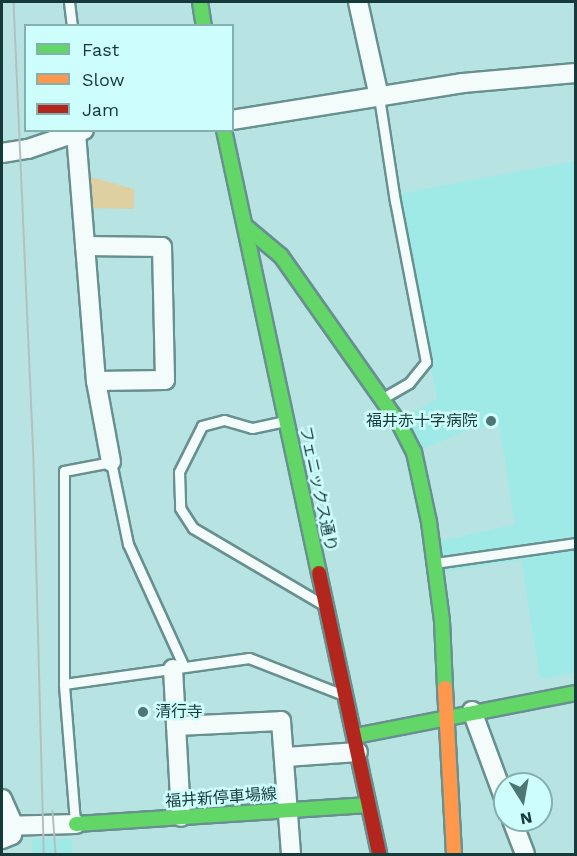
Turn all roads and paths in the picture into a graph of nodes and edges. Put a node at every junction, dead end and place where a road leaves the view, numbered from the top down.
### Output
1 (69, 2) edge
2 (200, 2) edge
3 (358, 2) edge
4 (72, 24) edge
5 (204, 24) edge
6 (576, 73) edge
7 (379, 97) junction
8 (234, 120) edge
9 (77, 132) edge
10 (80, 132) edge
11 (224, 132) edge
12 (2, 153) edge
13 (244, 226) junction
14 (85, 246) junction
15 (96, 381) junction
16 (381, 400) junction
17 (287, 421) junction
18 (111, 462) junction
19 (576, 543) edge
20 (435, 563) junction
21 (327, 606) junction
22 (178, 668) junction
23 (64, 684) junction
24 (576, 693) edge
25 (346, 696) junction
26 (472, 711) junction
27 (449, 716) junction
28 (176, 726) junction
29 (356, 744) junction
30 (286, 757) junction
31 (495, 772) edge
32 (2, 799) edge
33 (368, 805) junction
34 (290, 810) junction
35 (181, 818) junction
36 (76, 824) junction
37 (6, 830) edge
38 (516, 832) edge
39 (291, 855) edge
40 (379, 855) edge
41 (454, 855) edge
42 (525, 855) edge

1 - 4 lane
2 - 5 main road
3 - 7 street
6 - 7 street
7 - 8 street
7 - 16 lane
9 - 12 street
10 - 14 street
11 - 13 main road, フェニックス通り
13 - 16 main road
13 - 17 main road, フェニックス通り
14 - 15 street
14 - 15 street
15 - 18 street
16 - 20 main road
17 - 21 main road, フェニックス通り
17 - 21 lane
18 - 22 lane
18 - 23 lane
19 - 20 lane
20 - 27 main road
21 - 25 main road, フェニックス通り
22 - 23 lane
22 - 25 lane
22 - 28 street
23 - 36 lane
24 - 26 main road
25 - 29 main road, フェニックス通り
26 - 27 main road
26 - 31 street
27 - 29 main road
27 - 41 main road
28 - 30 street
28 - 35 street
29 - 30 street
29 - 33 main road, フェニックス通り
30 - 34 street
32 - 37 street
33 - 34 main road, 福井新停車場線
33 - 40 main road, フェニックス通り
34 - 35 main road, 福井新停車場線
34 - 39 street
35 - 36 main road, 福井新停車場線
36 - 37 street
38 - 42 street

